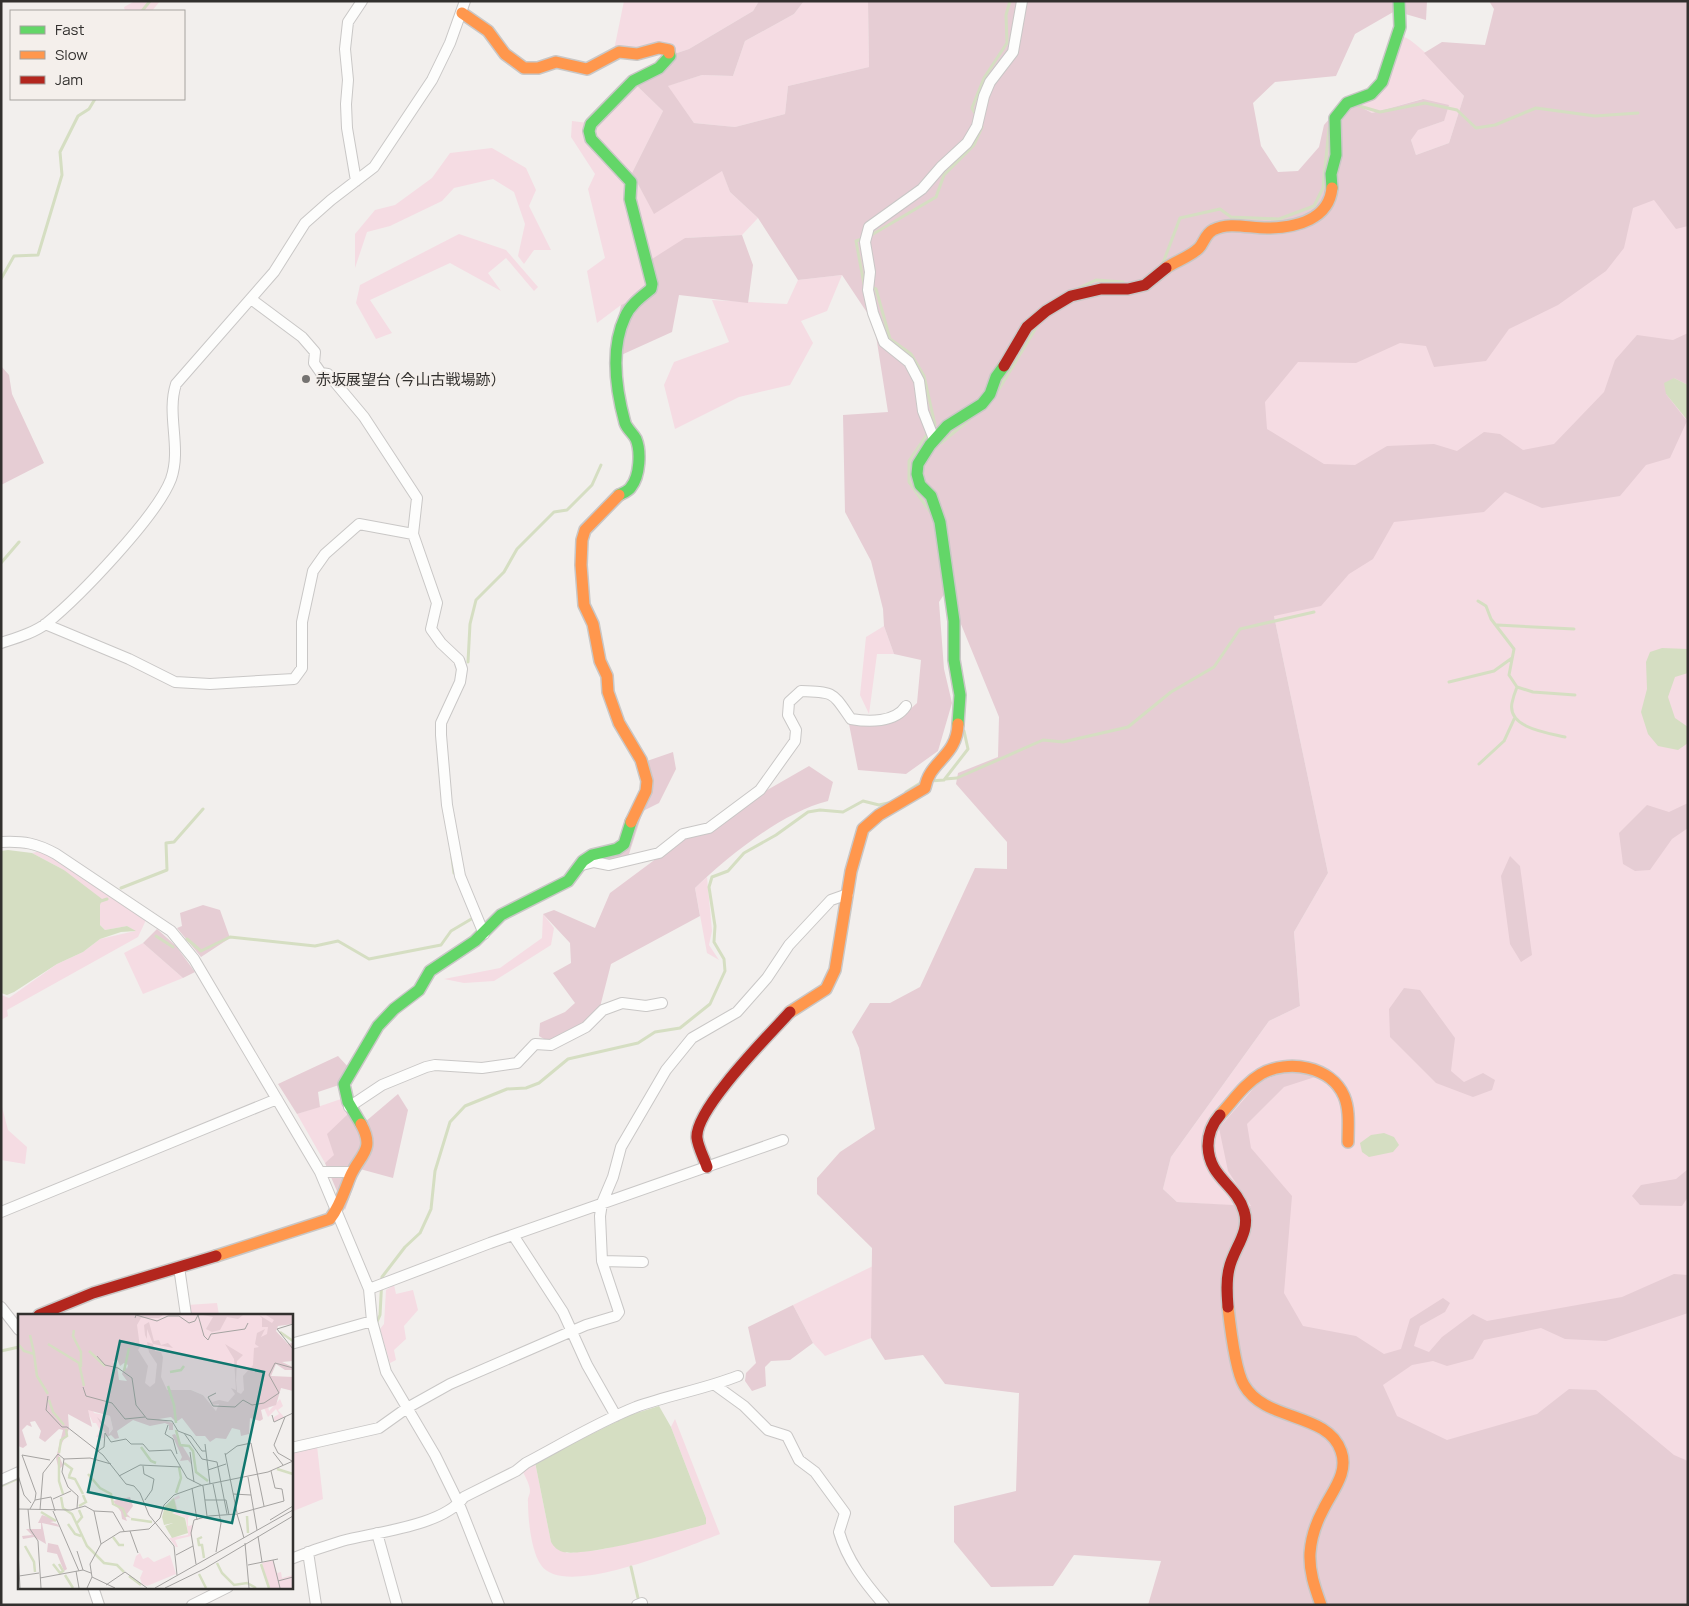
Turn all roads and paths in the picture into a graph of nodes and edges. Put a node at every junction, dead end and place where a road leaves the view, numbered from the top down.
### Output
1 (362, 1) edge
2 (465, 1) edge
3 (1022, 1) edge
4 (1398, 1) edge
5 (462, 13) junction
6 (356, 181) junction
7 (251, 299) junction
8 (932, 442) junction
9 (412, 534) junction
10 (46, 624) junction
11 (1, 643) edge
12 (906, 706) dead end
13 (1, 842) edge
14 (582, 865) junction
15 (848, 894) junction
16 (484, 934) junction
17 (662, 1003) dead end
18 (277, 1099) junction
19 (350, 1107) junction
20 (783, 1140) dead end
21 (1348, 1142) dead end
22 (707, 1166) junction
23 (320, 1172) junction
24 (352, 1172) junction
25 (602, 1203) junction
26 (1, 1212) edge
27 (336, 1212) junction
28 (513, 1235) junction
29 (602, 1261) junction
30 (643, 1262) dead end
31 (179, 1267) junction
32 (372, 1288) junction
33 (1, 1308) edge
34 (41, 1314) edge
35 (186, 1314) edge
36 (372, 1321) junction
37 (18, 1327) edge
38 (570, 1332) junction
39 (292, 1344) edge
40 (738, 1376) dead end
41 (715, 1385) junction
42 (406, 1408) junction
43 (616, 1416) junction
44 (292, 1448) edge
45 (18, 1472) edge
46 (1, 1480) edge
47 (459, 1504) junction
48 (377, 1533) junction
49 (308, 1552) junction
50 (292, 1559) edge
51 (93, 1588) edge
52 (226, 1588) edge
53 (198, 1603) edge
54 (99, 1605) edge
55 (316, 1605) edge
56 (397, 1605) edge
57 (499, 1605) edge
58 (884, 1605) edge
59 (1321, 1605) edge

1 - 6 street
2 - 5 street
3 - 8 street
4 - 8 street
5 - 6 street
5 - 14 street
6 - 7 street
7 - 9 street
7 - 10 street
8 - 15 street
9 - 10 street
9 - 16 street
10 - 11 street
12 - 14 street
13 - 18 street
14 - 16 street
15 - 22 street
15 - 25 street
16 - 19 street
17 - 19 street
18 - 23 street
18 - 26 street
19 - 24 street
20 - 22 street
21 - 59 street
22 - 25 street
23 - 24 street
23 - 27 street
24 - 27 street
25 - 28 street
25 - 29 street
27 - 31 street
27 - 32 street
28 - 32 street
28 - 38 street
29 - 30 street
29 - 38 street
31 - 34 street
31 - 35 street
32 - 36 street
33 - 37 street
36 - 39 street
36 - 42 street
38 - 42 street
38 - 43 street
40 - 41 street
41 - 43 street
41 - 58 street
42 - 44 street
42 - 47 street
43 - 47 street
45 - 46 street
47 - 48 street
47 - 57 street
48 - 49 street
48 - 56 street
49 - 50 street
49 - 55 street
51 - 54 street
52 - 53 street

